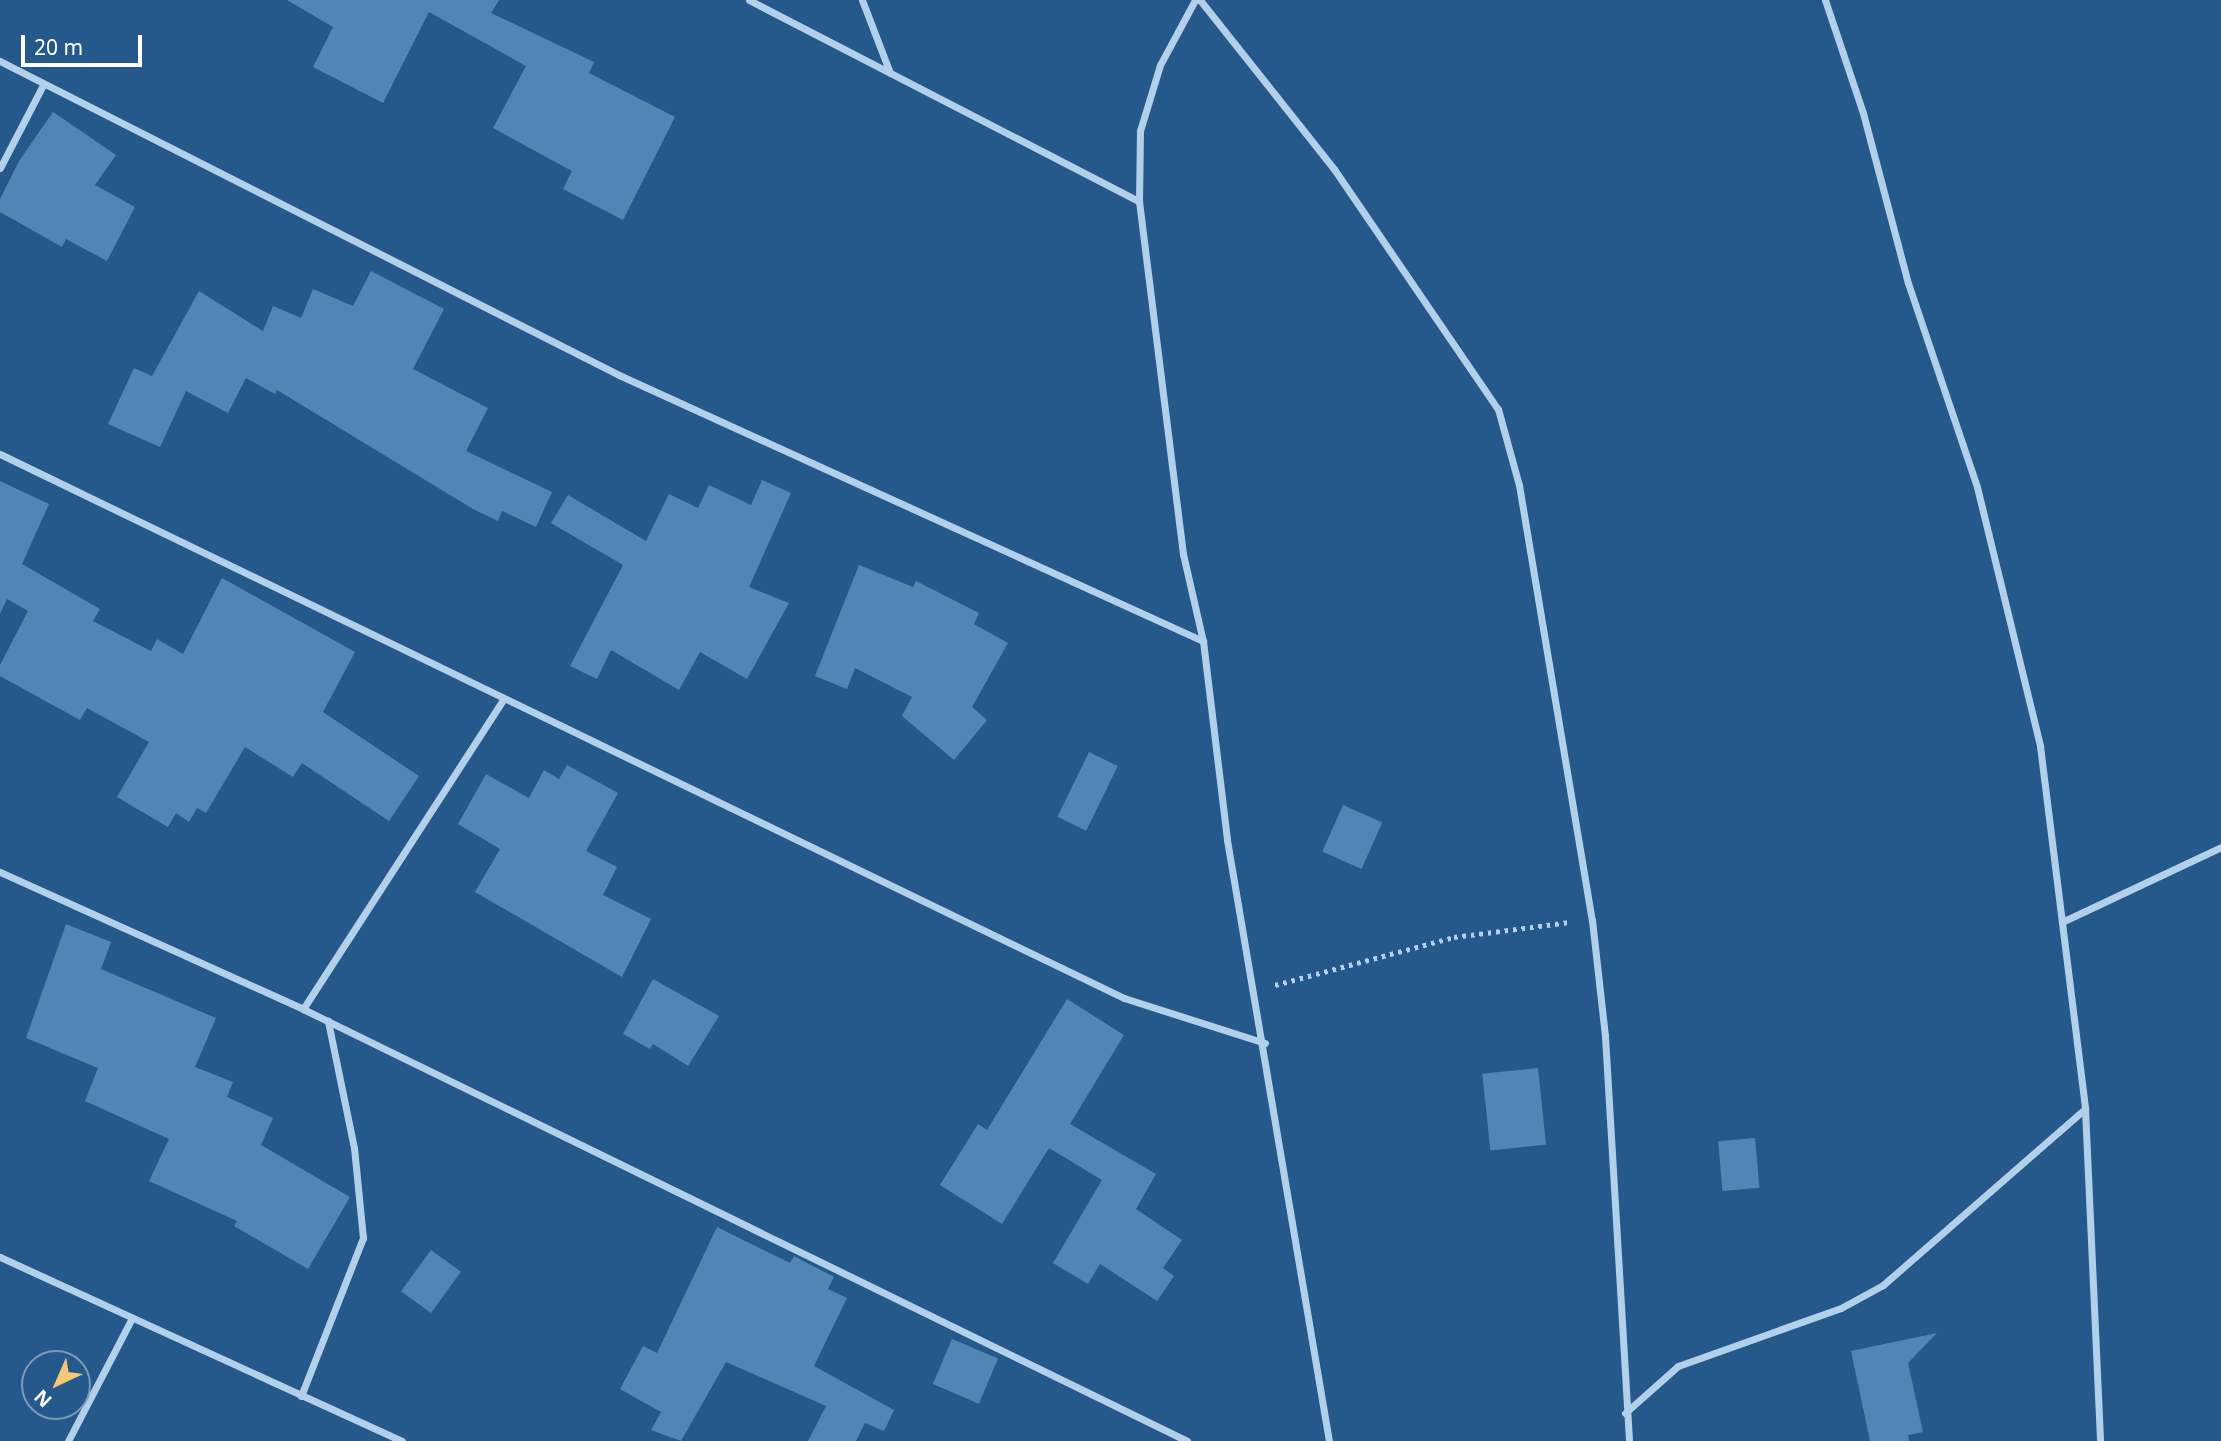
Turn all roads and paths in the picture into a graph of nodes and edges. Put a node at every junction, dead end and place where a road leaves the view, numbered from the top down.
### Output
1 (749, 0) edge
2 (862, 0) edge
3 (1198, 0) edge
4 (1825, 0) edge
5 (0, 61) edge
6 (891, 73) junction
7 (43, 85) junction
8 (0, 168) edge
9 (1139, 201) junction
10 (0, 454) edge
11 (1203, 641) junction
12 (503, 700) junction
13 (2221, 847) edge
14 (0, 872) edge
15 (1592, 920) junction
16 (2064, 922) junction
17 (1254, 989) junction
18 (303, 1009) junction
19 (328, 1021) junction
20 (1265, 1043) junction
21 (2085, 1109) junction
22 (0, 1257) edge
23 (132, 1318) junction
24 (301, 1396) junction
25 (1625, 1413) junction
26 (68, 1441) edge
27 (402, 1441) edge
28 (1187, 1441) edge
29 (1329, 1441) edge
30 (1629, 1441) edge
31 (2100, 1441) edge

1 - 6 street
2 - 6 street
3 - 9 street
3 - 15 street
4 - 16 street
5 - 7 street
6 - 9 street
7 - 8 street
7 - 11 street
9 - 11 street
10 - 12 street
11 - 17 street
12 - 18 street
12 - 20 street
13 - 16 street
14 - 18 street
15 - 17 path
15 - 25 street
16 - 21 street
17 - 20 street
18 - 19 street
19 - 24 street
19 - 28 street
20 - 29 street
21 - 25 street
21 - 31 street
22 - 23 street
23 - 24 street
23 - 26 street
24 - 27 street
25 - 30 street

